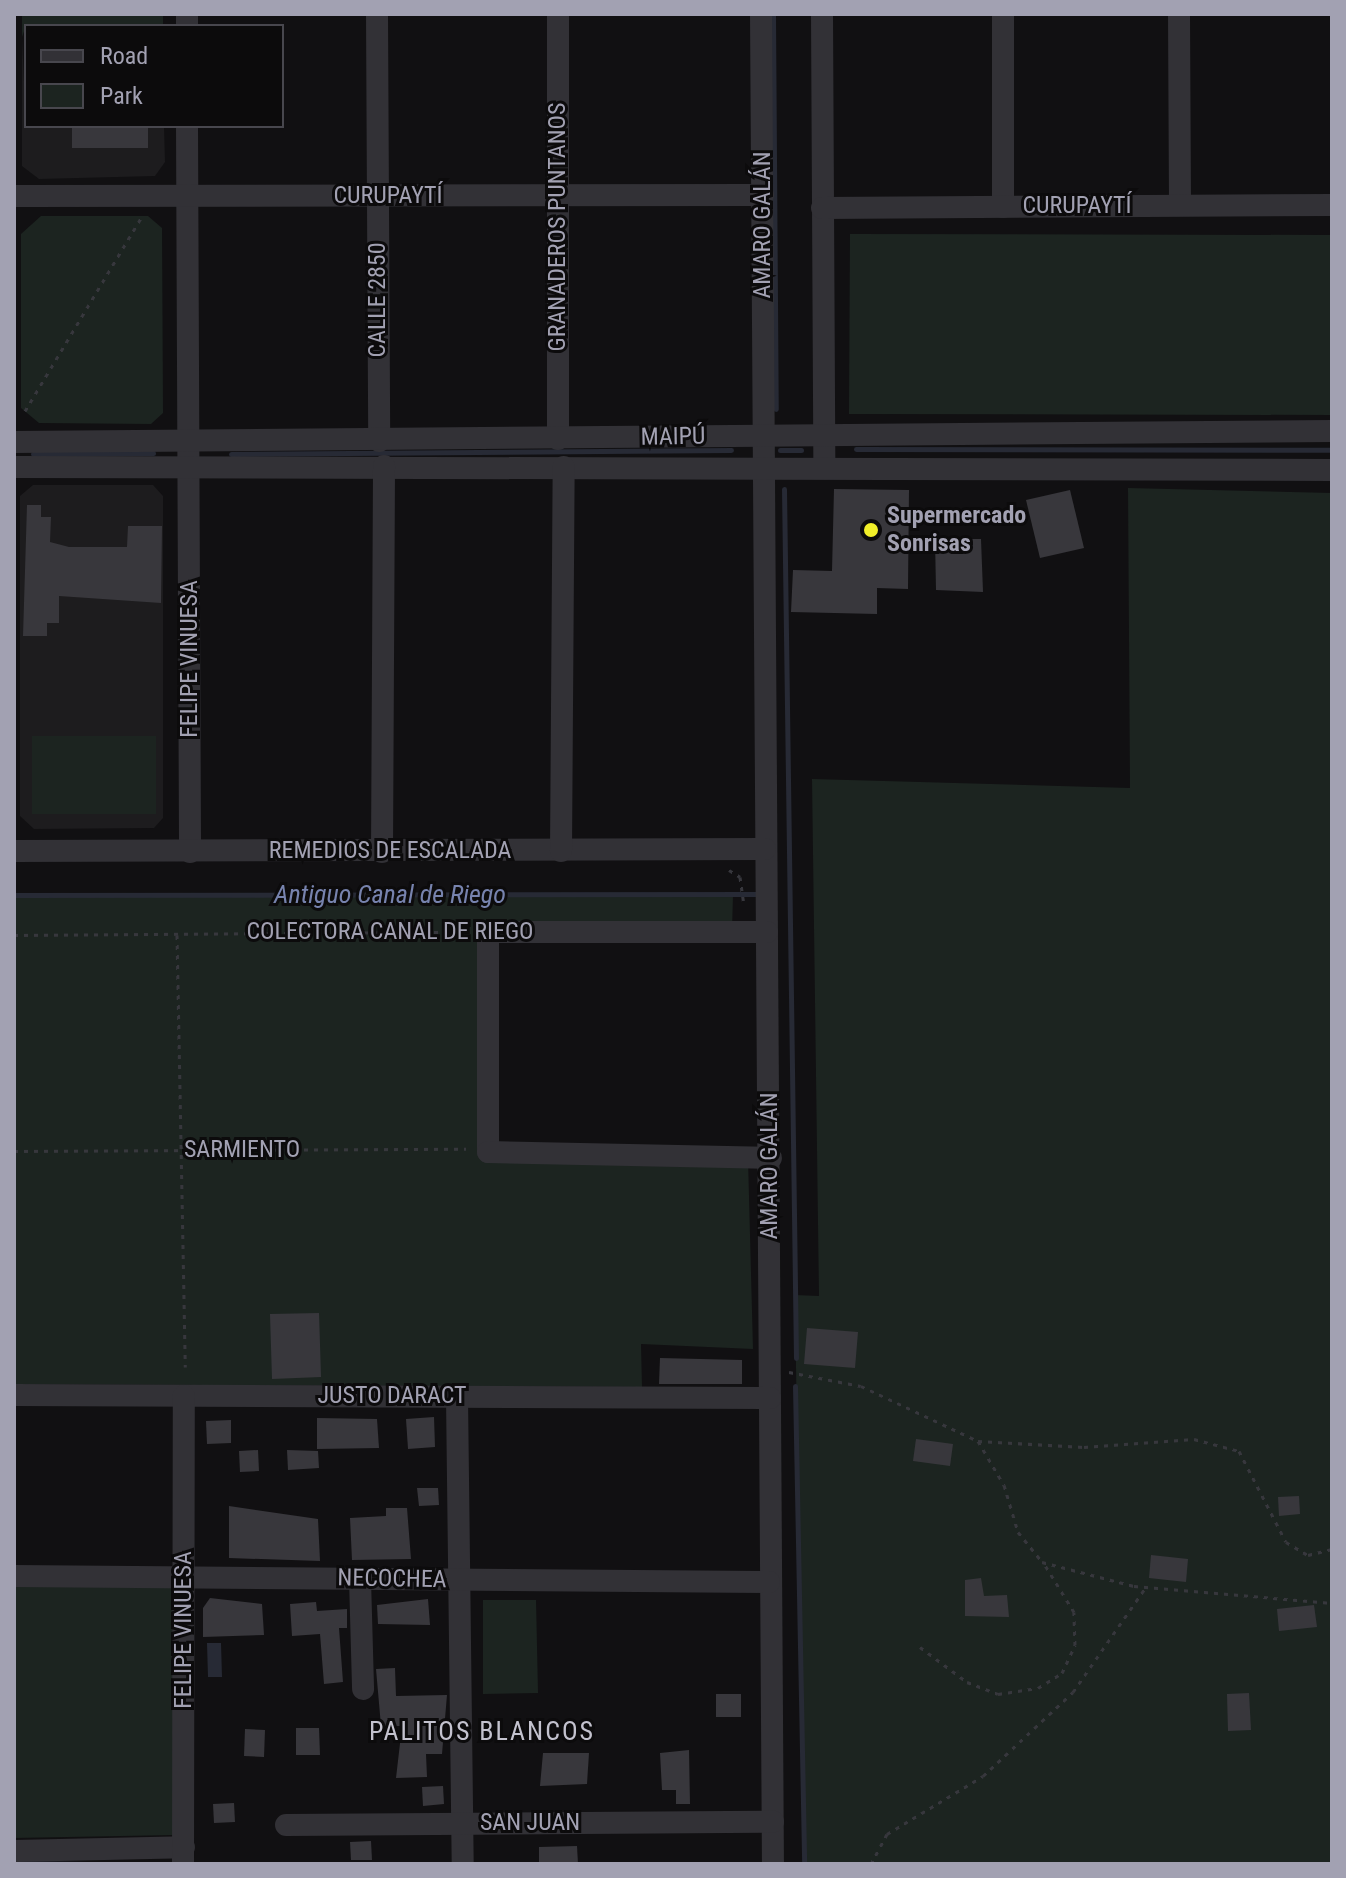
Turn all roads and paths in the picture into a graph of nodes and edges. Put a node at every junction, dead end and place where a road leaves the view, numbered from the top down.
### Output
1 (377, 14) edge
2 (558, 14) edge
3 (761, 14) edge
4 (822, 14) edge
5 (1003, 14) edge
6 (1179, 14) edge
7 (187, 128) edge
8 (558, 195) junction
9 (763, 195) junction
10 (14, 196) edge
11 (188, 196) junction
12 (378, 196) junction
13 (1180, 205) junction
14 (1332, 205) edge
15 (1003, 207) junction
16 (822, 208) junction
17 (142, 216) dead end
18 (25, 411) dead end
19 (1332, 431) edge
20 (823, 435) junction
21 (765, 436) junction
22 (558, 439) junction
23 (379, 441) junction
24 (14, 442) edge
25 (189, 443) junction
26 (188, 466) junction
27 (384, 466) junction
28 (14, 467) edge
29 (564, 467) junction
30 (763, 467) junction
31 (824, 467) junction
32 (1332, 470) edge
33 (765, 849) junction
34 (14, 851) edge
35 (561, 851) junction
36 (190, 852) junction
37 (382, 852) junction
38 (742, 886) dead end
39 (744, 904) dead end
40 (488, 932) junction
41 (767, 932) junction
42 (177, 934) junction
43 (14, 935) edge
44 (181, 1150) junction
45 (479, 1150) junction
46 (14, 1151) edge
47 (771, 1158) junction
48 (185, 1367) dead end
49 (769, 1371) junction
50 (14, 1395) edge
51 (184, 1396) junction
52 (457, 1397) junction
53 (770, 1398) junction
54 (978, 1441) junction
55 (1332, 1549) edge
56 (1042, 1562) junction
57 (185, 1574) junction
58 (14, 1576) edge
59 (360, 1579) junction
60 (462, 1579) junction
61 (769, 1582) junction
62 (1146, 1587) junction
63 (1332, 1603) edge
64 (920, 1647) dead end
65 (363, 1689) dead end
66 (773, 1822) junction
67 (463, 1823) junction
68 (286, 1825) dead end
69 (14, 1851) edge
70 (184, 1855) edge
71 (463, 1864) edge
72 (773, 1864) edge
73 (871, 1864) edge

1 - 12 street, CALLE 2850
2 - 8 street, GRANADEROS PUNTANOS
3 - 9 street, AMARO GALÁN
4 - 16 street
5 - 15 street
6 - 13 street
7 - 11 street
8 - 9 street, CURUPAYTÍ
8 - 12 street, CURUPAYTÍ
8 - 22 street, GRANADEROS PUNTANOS
9 - 21 street, AMARO GALÁN
10 - 11 street, CURUPAYTÍ
11 - 12 street, CURUPAYTÍ
11 - 25 street
12 - 23 street, CALLE 2850
13 - 14 street, CURUPAYTÍ
13 - 15 street, CURUPAYTÍ
15 - 16 street, CURUPAYTÍ
16 - 20 street
17 - 18 path
19 - 20 street, MAIPÚ
20 - 21 street, MAIPÚ
20 - 31 street
21 - 22 street, MAIPÚ
21 - 30 street, AMARO GALÁN
22 - 23 street, MAIPÚ
23 - 25 street, MAIPÚ
24 - 25 street, MAIPÚ
25 - 26 street, FELIPE VINUESA
26 - 27 street, MAIPÚ
26 - 28 street, MAIPÚ
26 - 36 street, FELIPE VINUESA
27 - 29 street, MAIPÚ
27 - 37 street
29 - 30 street, MAIPÚ
29 - 35 street
30 - 31 street, MAIPÚ
30 - 33 street, AMARO GALÁN
31 - 32 street, MAIPÚ
33 - 35 street, REMEDIOS DE ESCALADA
33 - 41 street, AMARO GALÁN
34 - 36 street, REMEDIOS DE ESCALADA
35 - 37 street, REMEDIOS DE ESCALADA
36 - 37 street, REMEDIOS DE ESCALADA
38 - 39 path
40 - 41 street, COLECTORA CANAL DE RIEGO
40 - 42 path, COLECTORA CANAL DE RIEGO
40 - 45 street
41 - 47 street, AMARO GALÁN
42 - 43 path, COLECTORA CANAL DE RIEGO
42 - 44 path
44 - 45 path, SARMIENTO
44 - 46 path, SARMIENTO
44 - 48 path
45 - 47 street
47 - 49 street, AMARO GALÁN
49 - 53 street, AMARO GALÁN
49 - 54 path
50 - 51 street, JUSTO DARACT
51 - 52 street, JUSTO DARACT
51 - 57 street, FELIPE VINUESA
52 - 53 street, JUSTO DARACT
52 - 60 street
53 - 61 street, AMARO GALÁN
54 - 55 path
54 - 56 path
56 - 62 path
56 - 64 path
57 - 58 street, NECOCHEA
57 - 59 street, NECOCHEA
57 - 70 street, FELIPE VINUESA
59 - 60 street, NECOCHEA
59 - 65 street
60 - 61 street, NECOCHEA
60 - 67 street
61 - 66 street, AMARO GALÁN
62 - 63 path
62 - 73 path
66 - 67 street, SAN JUAN
66 - 72 street, AMARO GALÁN
67 - 68 street, SAN JUAN
67 - 71 street
69 - 70 street

